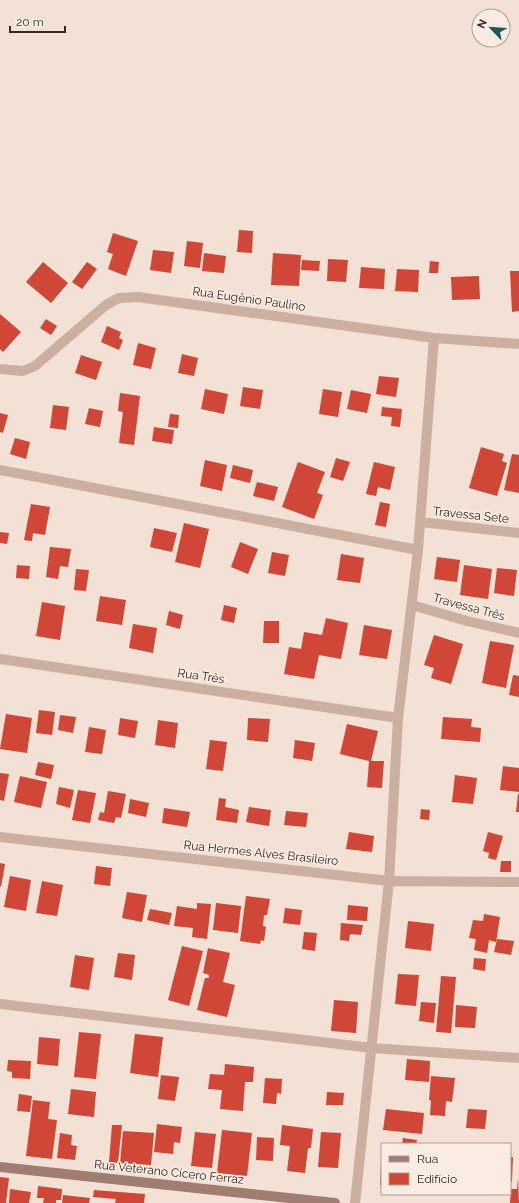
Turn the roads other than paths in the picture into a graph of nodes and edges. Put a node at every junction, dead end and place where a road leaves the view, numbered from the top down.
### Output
1 (434, 338) junction
2 (519, 344) edge
3 (0, 369) edge
4 (0, 470) edge
5 (420, 522) junction
6 (519, 533) edge
7 (418, 550) junction
8 (412, 605) junction
9 (519, 634) edge
10 (0, 659) edge
11 (398, 718) junction
12 (0, 837) edge
13 (389, 881) junction
14 (519, 882) edge
15 (0, 1004) edge
16 (372, 1048) junction
17 (519, 1058) edge
18 (0, 1167) edge
19 (335, 1203) edge
20 (355, 1203) edge

1 - 2 street, Rua Eugênio Paulino
1 - 3 street, Rua Eugênio Paulino
1 - 5 street
4 - 7 street
5 - 6 street, Travessa Sete
5 - 7 street
7 - 8 street
8 - 9 street, Travessa Três
8 - 11 street
10 - 11 street, Rua Três
11 - 13 street
12 - 13 street, Rua Hermes Alves Brasileiro
13 - 14 street, Rua Hermes Alves Brasileiro
13 - 16 street
15 - 16 street
16 - 17 street
16 - 20 street
18 - 19 street, Rua Veterano Cícero Ferraz

